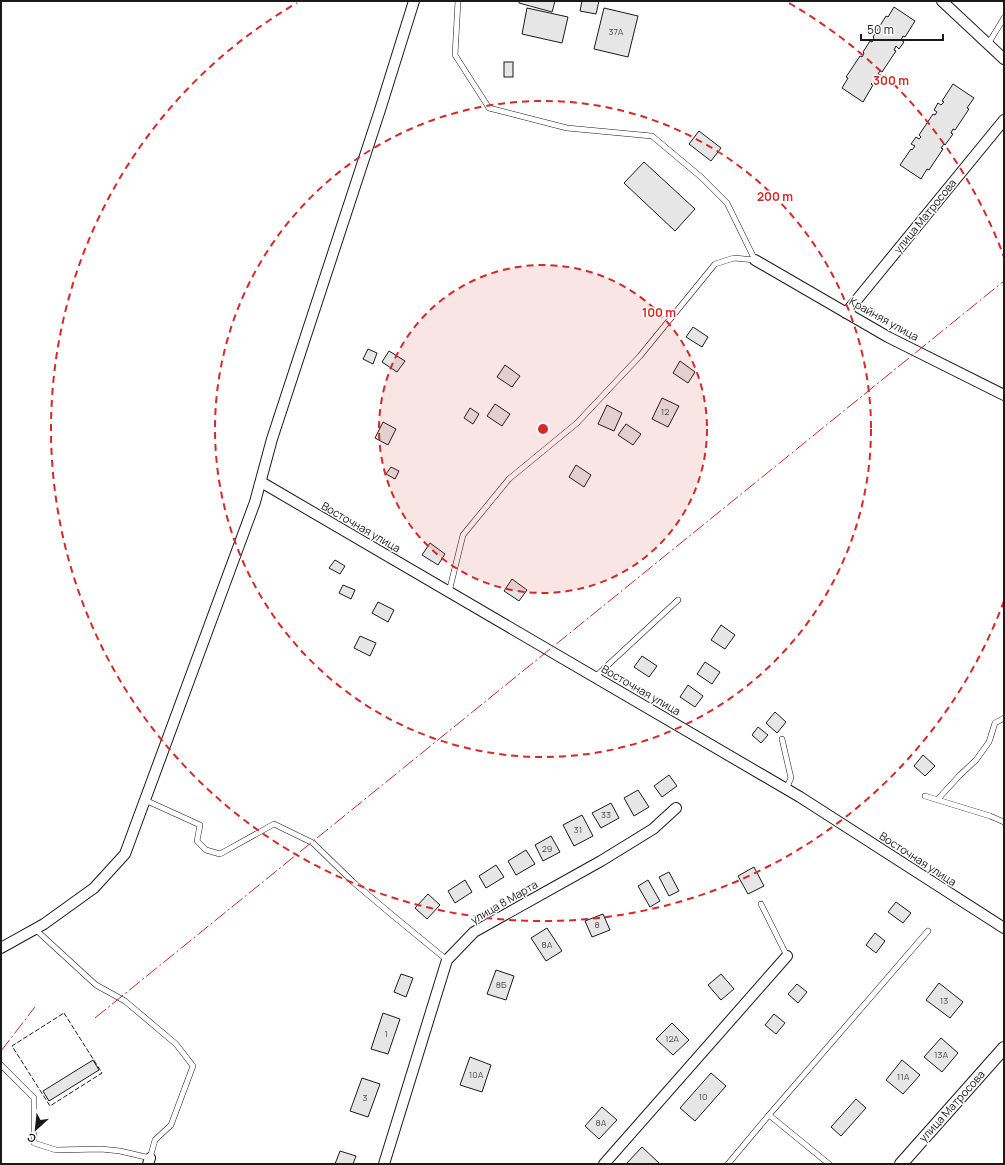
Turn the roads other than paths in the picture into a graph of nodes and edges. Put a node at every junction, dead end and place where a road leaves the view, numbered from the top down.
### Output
1 (414, 1) edge
2 (458, 1) edge
3 (942, 1) edge
4 (1004, 18) edge
5 (988, 44) junction
6 (1004, 59) edge
7 (1004, 120) edge
8 (755, 260) junction
9 (846, 313) junction
10 (1004, 394) edge
11 (261, 482) junction
12 (449, 592) junction
13 (678, 600) dead end
14 (594, 677) junction
15 (1004, 718) edge
16 (782, 739) dead end
17 (786, 789) junction
18 (925, 796) dead end
19 (938, 799) junction
20 (144, 800) junction
21 (676, 808) dead end
22 (1004, 822) edge
23 (761, 904) dead end
24 (1004, 928) edge
25 (35, 930) junction
26 (928, 931) dead end
27 (1, 948) edge
28 (787, 956) joint
29 (447, 960) junction
30 (1004, 1048) edge
31 (1, 1065) edge
32 (769, 1115) junction
33 (149, 1161) edge
34 (384, 1164) edge
35 (604, 1164) edge
36 (728, 1164) edge
37 (829, 1164) edge
38 (901, 1164) edge

1 - 11 street
2 - 8 lane
3 - 5 street
4 - 5 lane
5 - 6 street
7 - 9 street, улица Матросова
8 - 9 street, Крайняя улица
8 - 12 lane
9 - 10 street, Крайняя улица
11 - 12 street, Восточная улица
11 - 20 street
12 - 14 street, Восточная улица
13 - 14 lane
14 - 17 street, Восточная улица
15 - 19 lane
16 - 17 lane
17 - 24 street, Восточная улица
18 - 19 lane
19 - 22 lane
20 - 25 street
20 - 29 lane
21 - 29 street, улица 8 Марта
23 - 28 lane
25 - 27 street
25 - 33 lane
26 - 32 lane
28 - 35 street
29 - 34 street, улица 8 Марта
30 - 38 street, улица Матросова
31 - 33 lane
32 - 36 lane
32 - 37 lane

